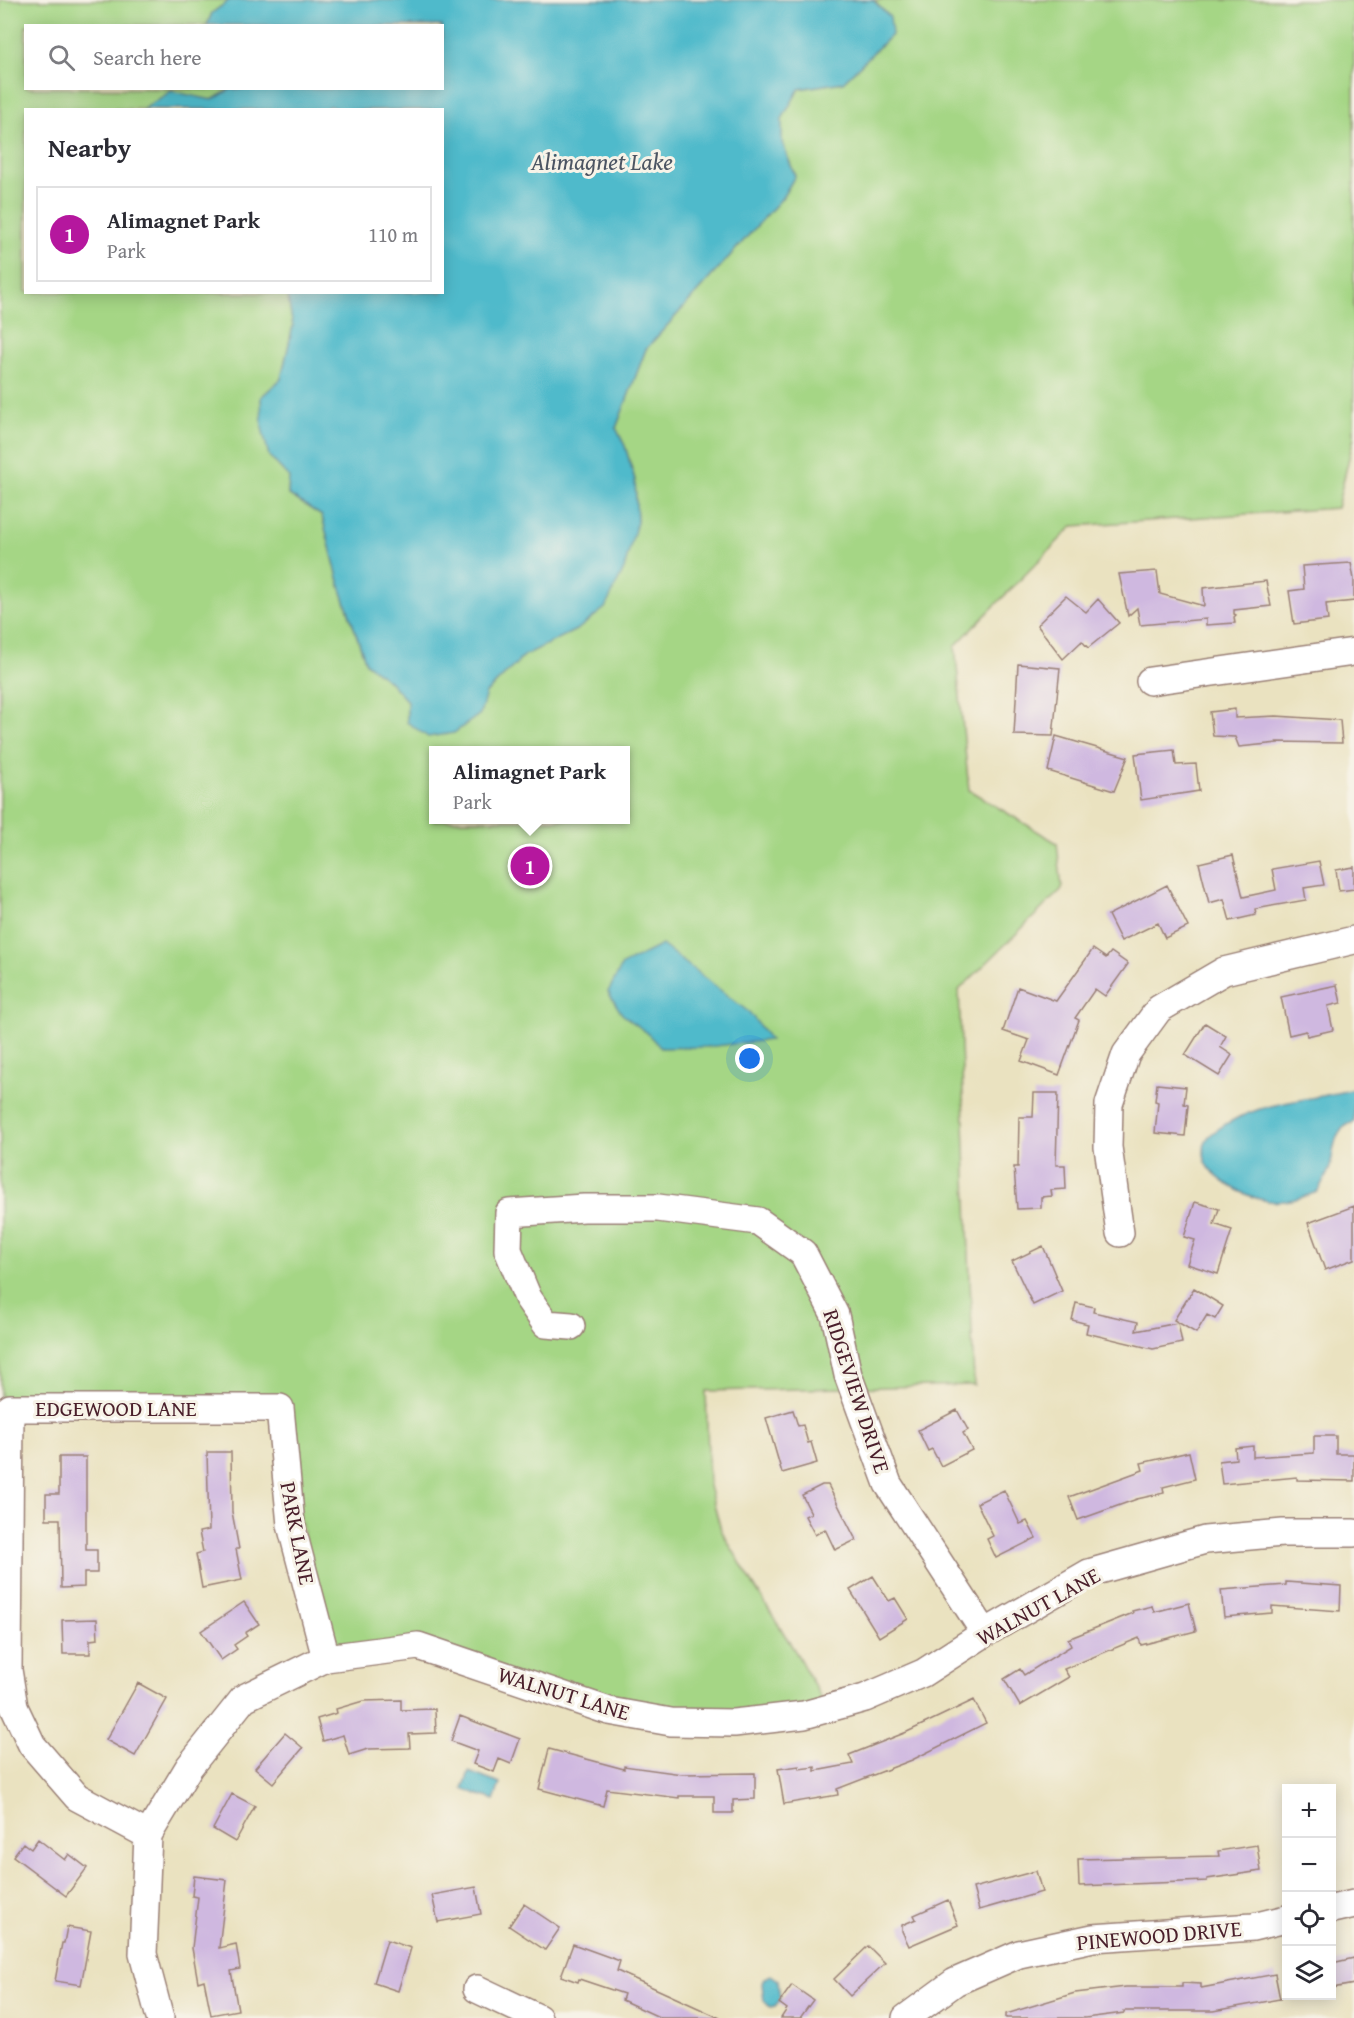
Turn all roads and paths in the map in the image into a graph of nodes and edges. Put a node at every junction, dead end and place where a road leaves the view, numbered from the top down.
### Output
1 (1354, 652) edge
2 (1150, 681) dead end
3 (1354, 940) edge
4 (1120, 1233) dead end
5 (571, 1326) dead end
6 (280, 1408) joint
7 (1354, 1533) edge
8 (985, 1634) junction
9 (326, 1658) junction
10 (148, 1835) junction
11 (1354, 1904) edge
12 (1336, 1908) edge
13 (1282, 1920) edge
14 (477, 1989) dead end
15 (160, 2018) edge
16 (538, 2018) edge
17 (906, 2018) edge

1 - 2 street
3 - 4 street
5 - 8 street, RIDGEVIEW DRIVE
6 - 9 street, PARK LANE
6 - 10 street, EDGEWOOD LANE
7 - 8 street, WALNUT LANE
8 - 9 street, WALNUT LANE
9 - 10 street, WALNUT LANE
10 - 15 street, WALNUT LANE
11 - 12 street
13 - 17 street, PINEWOOD DRIVE
14 - 16 street

